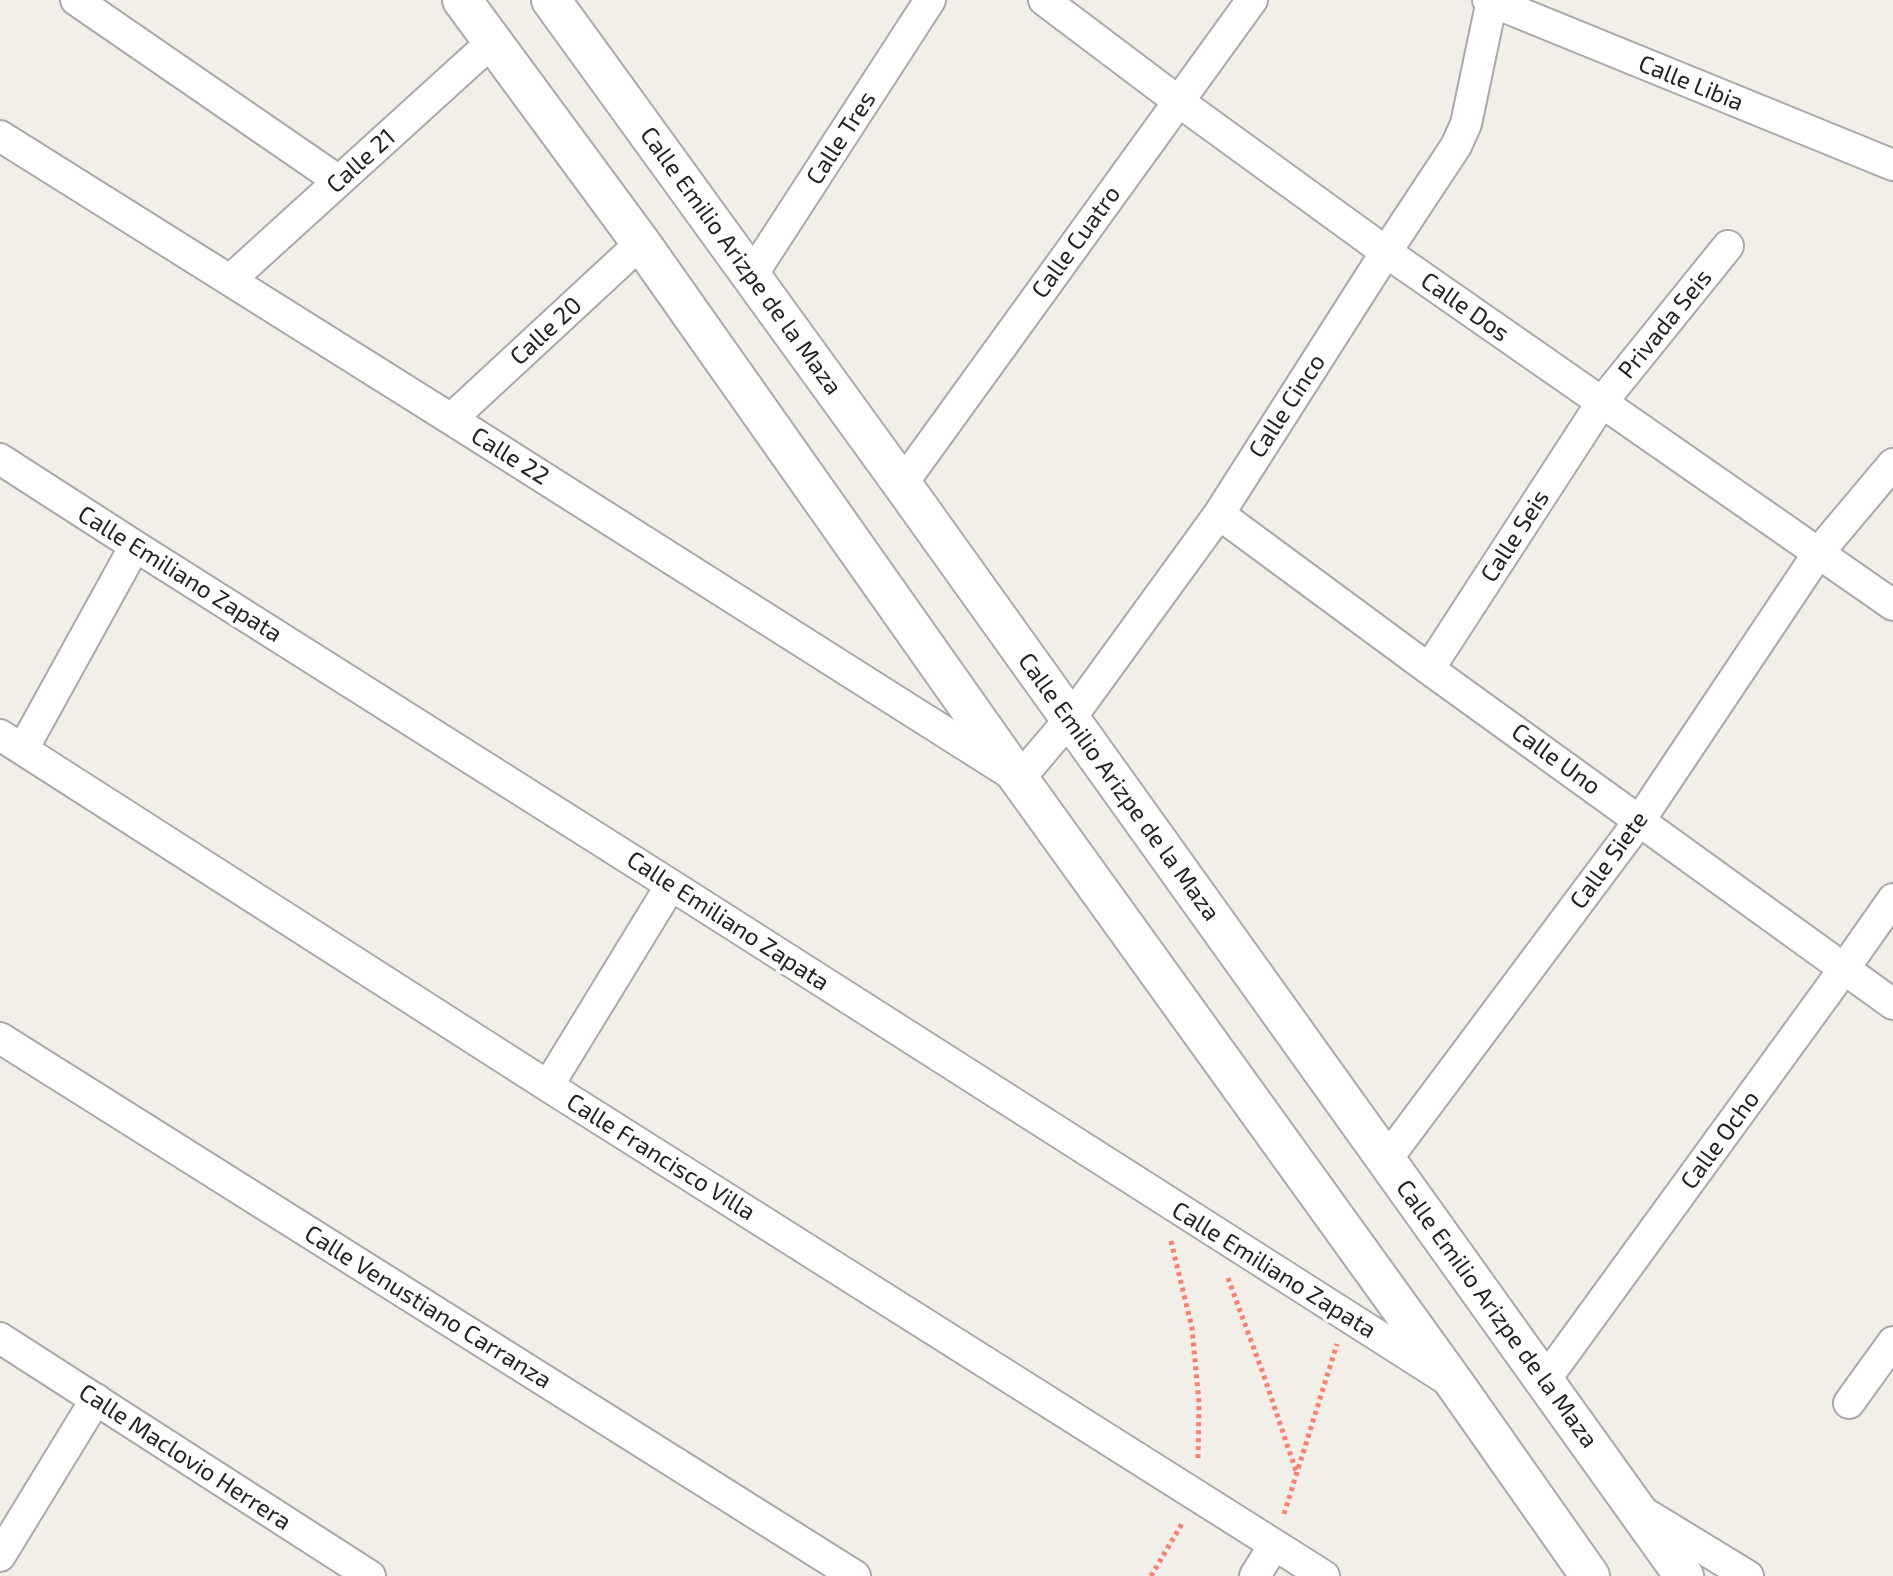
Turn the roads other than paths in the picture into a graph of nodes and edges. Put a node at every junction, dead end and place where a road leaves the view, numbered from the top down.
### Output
1 (76, 0) edge
2 (462, 0) edge
3 (551, 0) edge
4 (930, 0) edge
5 (1044, 0) edge
6 (1252, 0) edge
7 (1491, 0) edge
8 (492, 42) junction
9 (1178, 101) junction
10 (0, 136) edge
11 (1893, 165) edge
12 (339, 181) junction
13 (641, 243) junction
14 (1728, 246) dead end
15 (1386, 252) junction
16 (752, 275) junction
17 (230, 280) junction
18 (1602, 402) junction
19 (451, 419) junction
20 (0, 459) edge
21 (1893, 464) edge
22 (902, 484) junction
23 (1219, 514) junction
24 (135, 546) junction
25 (1819, 552) junction
26 (1893, 605) edge
27 (1429, 669) junction
28 (1070, 719) junction
29 (12, 742) edge
30 (1019, 779) junction
31 (1640, 820) junction
32 (671, 885) junction
33 (1893, 899) edge
34 (1844, 969) junction
35 (1893, 1004) edge
36 (0, 1038) edge
37 (548, 1086) junction
38 (1386, 1160) junction
39 (0, 1338) edge
40 (1893, 1342) edge
41 (1545, 1380) junction
42 (1455, 1384) junction
43 (96, 1399) junction
44 (1849, 1403) dead end
45 (1635, 1507) junction
46 (1274, 1545) junction
47 (0, 1556) edge
48 (370, 1576) edge
49 (855, 1576) edge
50 (1255, 1576) edge
51 (1324, 1576) edge
52 (1590, 1576) edge
53 (1684, 1576) edge
54 (1748, 1576) edge

1 - 12 street
2 - 8 street
3 - 16 street, Calle Emilio Arizpe de la Maza
4 - 16 street, Calle Tres
5 - 9 street, Calle Dos
6 - 9 street, Calle Cuatro
7 - 11 street, Calle Libia
7 - 15 street, Calle Cinco
8 - 12 street, Calle 21
8 - 13 street
9 - 15 street, Calle Dos
9 - 22 street, Calle Cuatro
10 - 17 street, Calle 22
12 - 17 street, Calle 21
13 - 19 street, Calle 20
13 - 30 street
14 - 18 street, Privada Seis
15 - 18 street, Calle Dos
15 - 23 street, Calle Cinco
16 - 22 street, Calle Emilio Arizpe de la Maza
17 - 19 street, Calle 22
18 - 25 street, Calle Dos
18 - 27 street, Calle Seis
19 - 30 street, Calle 22
20 - 24 street, Calle Emiliano Zapata
21 - 25 street, Calle Siete
22 - 28 street, Calle Emilio Arizpe de la Maza
23 - 27 street, Calle Uno
23 - 28 street, Calle Cinco
24 - 29 street
24 - 32 street, Calle Emiliano Zapata
25 - 26 street, Calle Dos
25 - 31 street, Calle Siete
27 - 31 street, Calle Uno
28 - 30 street, Calle Cinco
28 - 38 street, Calle Emilio Arizpe de la Maza
29 - 37 street, Calle Francisco Villa
30 - 42 street
31 - 34 street, Calle Uno
31 - 38 street, Calle Siete
32 - 37 street
32 - 42 street, Calle Emiliano Zapata
33 - 34 street, Calle Ocho
34 - 35 street, Calle Uno
34 - 41 street, Calle Ocho
36 - 49 street, Calle Venustiano Carranza
37 - 46 street, Calle Francisco Villa
38 - 41 street, Calle Emilio Arizpe de la Maza
39 - 43 street, Calle Maclovio Herrera
40 - 44 street
41 - 45 street, Calle Emilio Arizpe de la Maza
42 - 52 street
43 - 47 street
43 - 48 street, Calle Maclovio Herrera
45 - 53 street, Calle Emilio Arizpe de la Maza
45 - 54 street
46 - 50 street
46 - 51 street, Calle Francisco Villa

